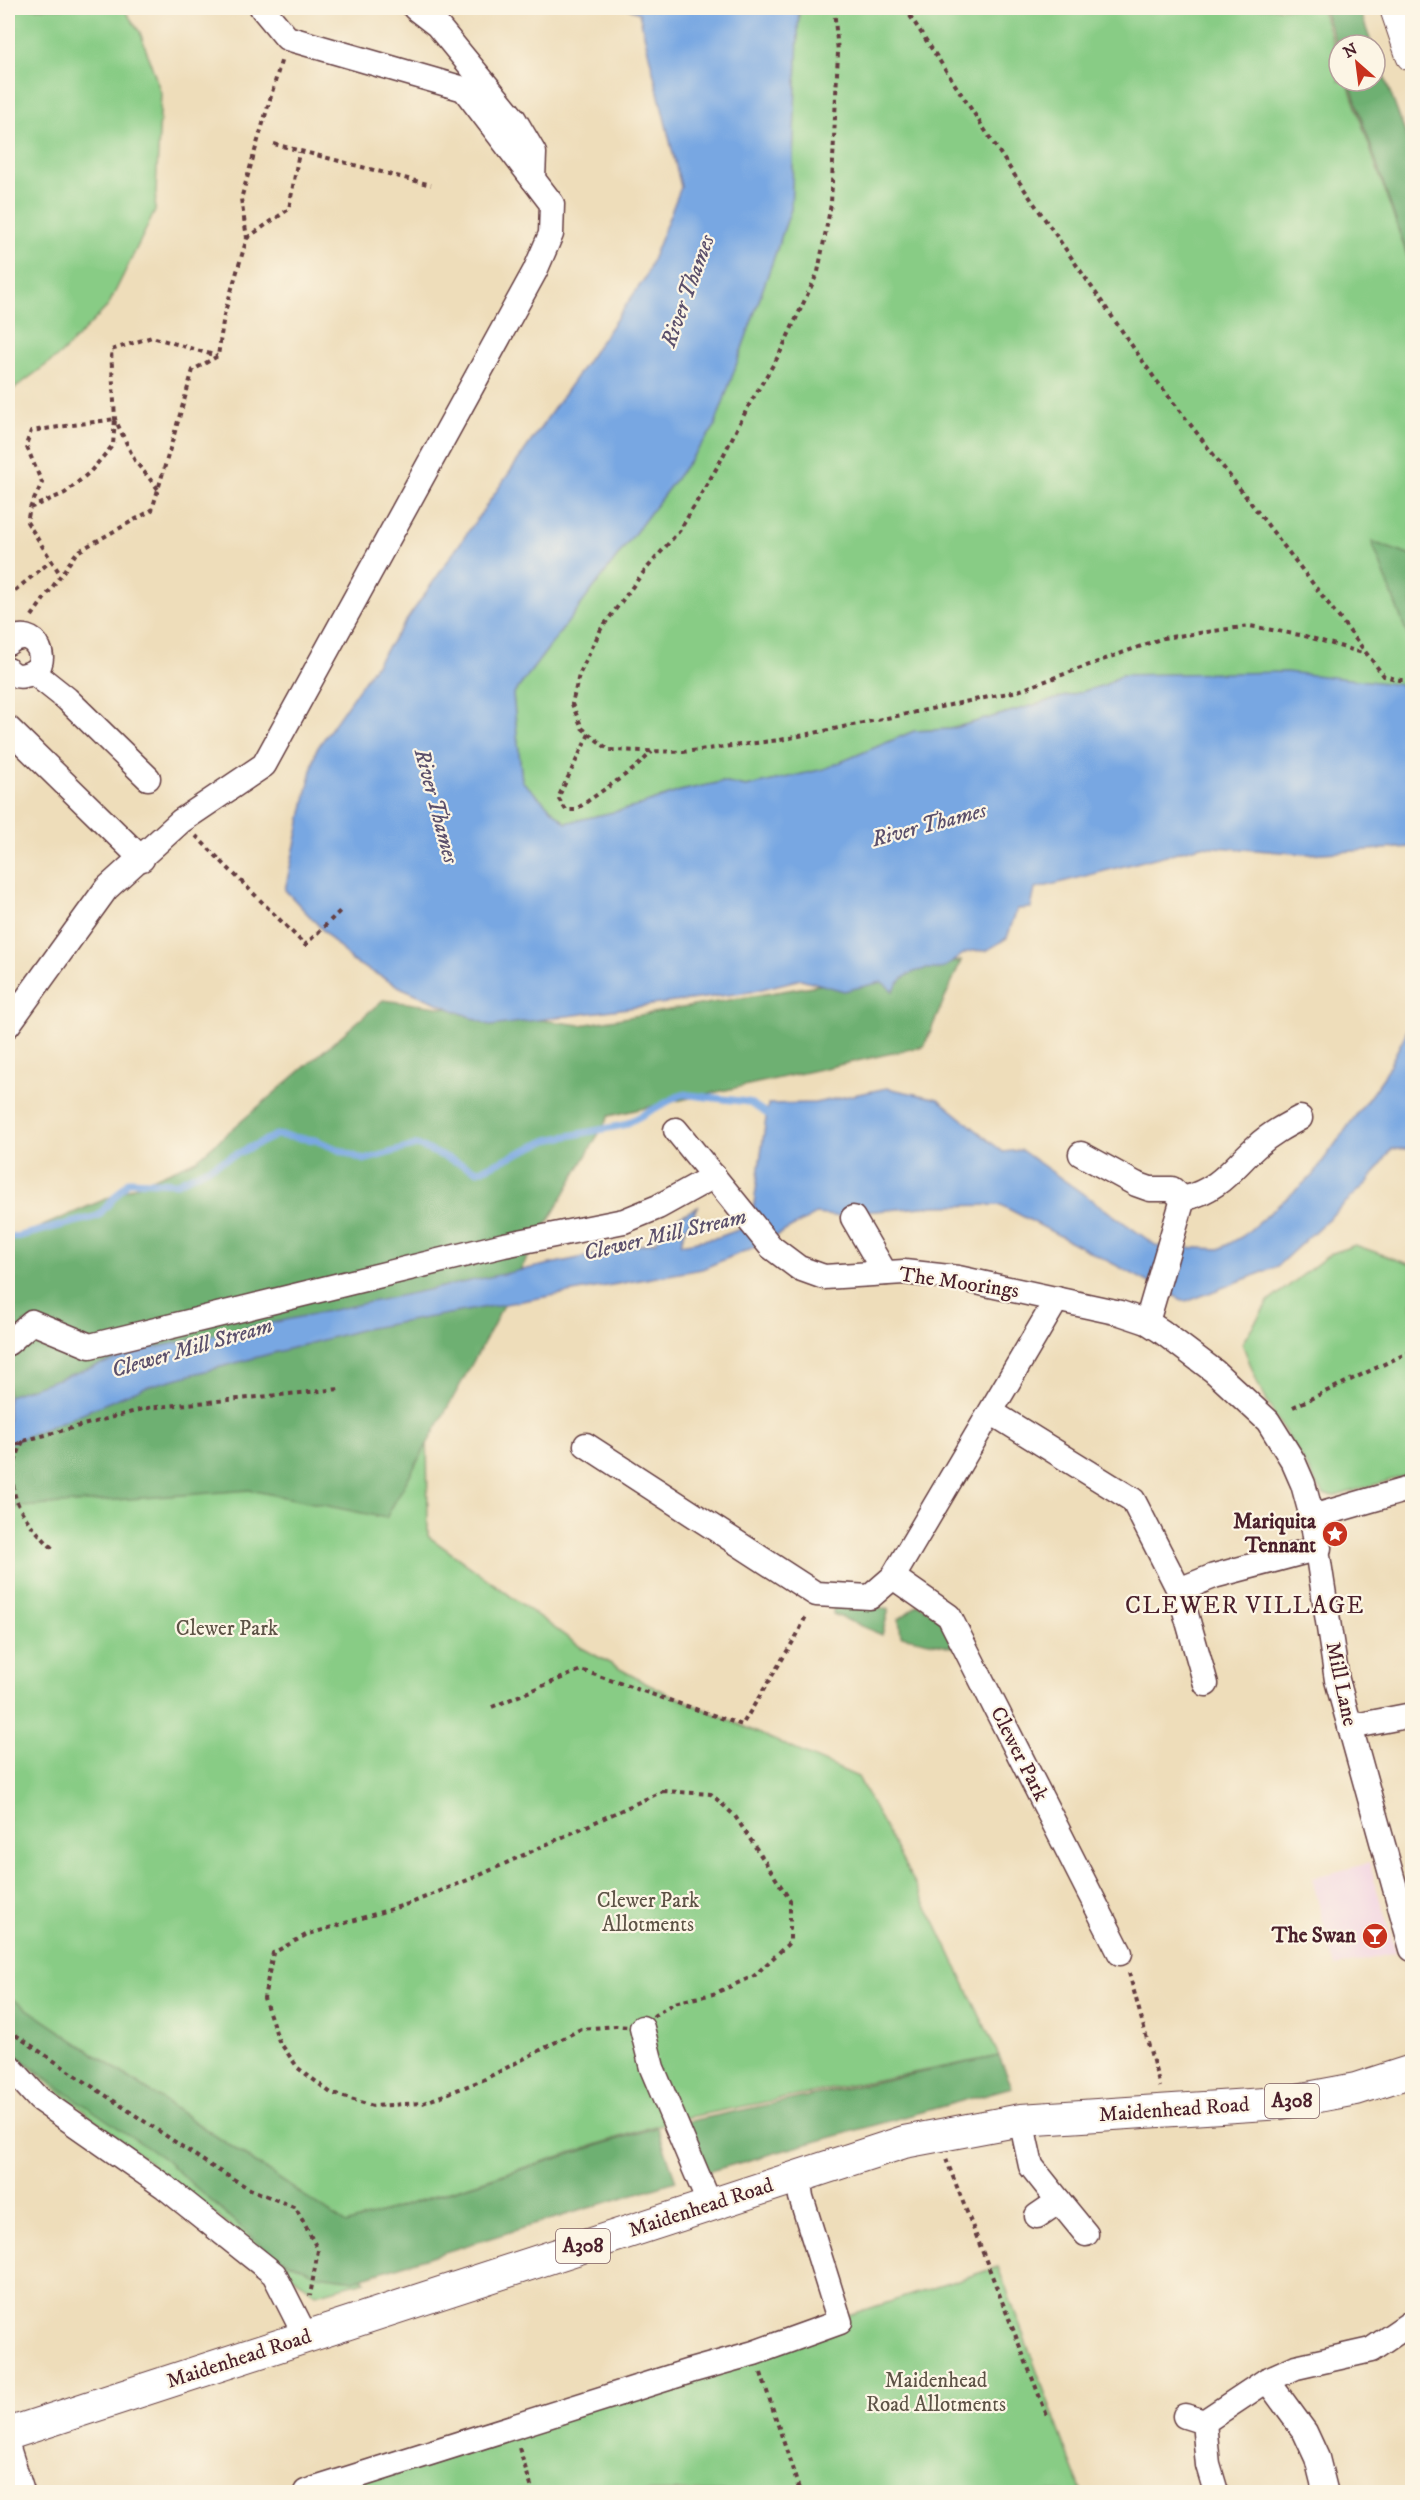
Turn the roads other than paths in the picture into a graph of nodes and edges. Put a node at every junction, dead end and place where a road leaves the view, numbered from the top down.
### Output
1 (261, 8) edge
2 (415, 8) edge
3 (1396, 8) edge
4 (1413, 55) edge
5 (533, 179) junction
6 (13, 640) edge
7 (8, 670) edge
8 (33, 672) junction
9 (8, 728) edge
10 (148, 778) dead end
11 (142, 859) junction
12 (8, 1025) edge
13 (1300, 1118) dead end
14 (676, 1130) dead end
15 (1081, 1154) dead end
16 (714, 1176) junction
17 (1173, 1194) junction
18 (853, 1218) dead end
19 (885, 1273) junction
20 (1057, 1299) junction
21 (1151, 1311) junction
22 (8, 1343) edge
23 (991, 1412) junction
24 (586, 1445) dead end
25 (1413, 1488) edge
26 (1312, 1517) junction
27 (1319, 1548) junction
28 (893, 1577) junction
29 (1179, 1590) junction
30 (1206, 1684) dead end
31 (1413, 1715) edge
32 (1350, 1727) junction
33 (1407, 1906) edge
34 (1413, 1949) edge
35 (1120, 1953) road end
36 (642, 2028) road end
37 (8, 2065) edge
38 (1413, 2071) edge
39 (1021, 2120) junction
40 (798, 2176) junction
41 (1059, 2201) junction
42 (710, 2205) junction
43 (1037, 2216) dead end
44 (1086, 2234) dead end
45 (1413, 2322) edge
46 (306, 2337) junction
47 (1267, 2380) junction
48 (8, 2434) edge
49 (8, 2448) edge
50 (1325, 2490) dead end
51 (22, 2493) edge
52 (306, 2493) edge
53 (1216, 2493) edge

1 - 5 street
2 - 5 street
3 - 4 main road
5 - 11 street
6 - 8 street
7 - 8 street
8 - 10 street
9 - 11 street
11 - 12 street
13 - 17 street
14 - 16 street
15 - 17 street
16 - 19 street, The Moorings
16 - 22 street
17 - 21 street
18 - 19 street
19 - 20 street, The Moorings
20 - 21 street, Mill Lane
20 - 23 street
21 - 26 street, Mill Lane
23 - 28 street
23 - 29 street
24 - 28 street
25 - 26 street
26 - 27 street, Mill Lane
27 - 29 street
27 - 32 street, Mill Lane
28 - 35 street, Clewer Park
29 - 30 street
31 - 32 street
32 - 33 street, Mill Lane
33 - 34 street, Mill Lane
36 - 42 street
37 - 46 street
38 - 39 main road, Maidenhead Road / A308
39 - 40 main road, Maidenhead Road / A308
39 - 41 street
40 - 42 main road, Maidenhead Road / A308
40 - 52 street
41 - 43 street
41 - 44 street
42 - 46 main road, Maidenhead Road / A308
45 - 47 street
46 - 48 main road, Maidenhead Road / A308
47 - 50 street
47 - 53 street
49 - 51 street

